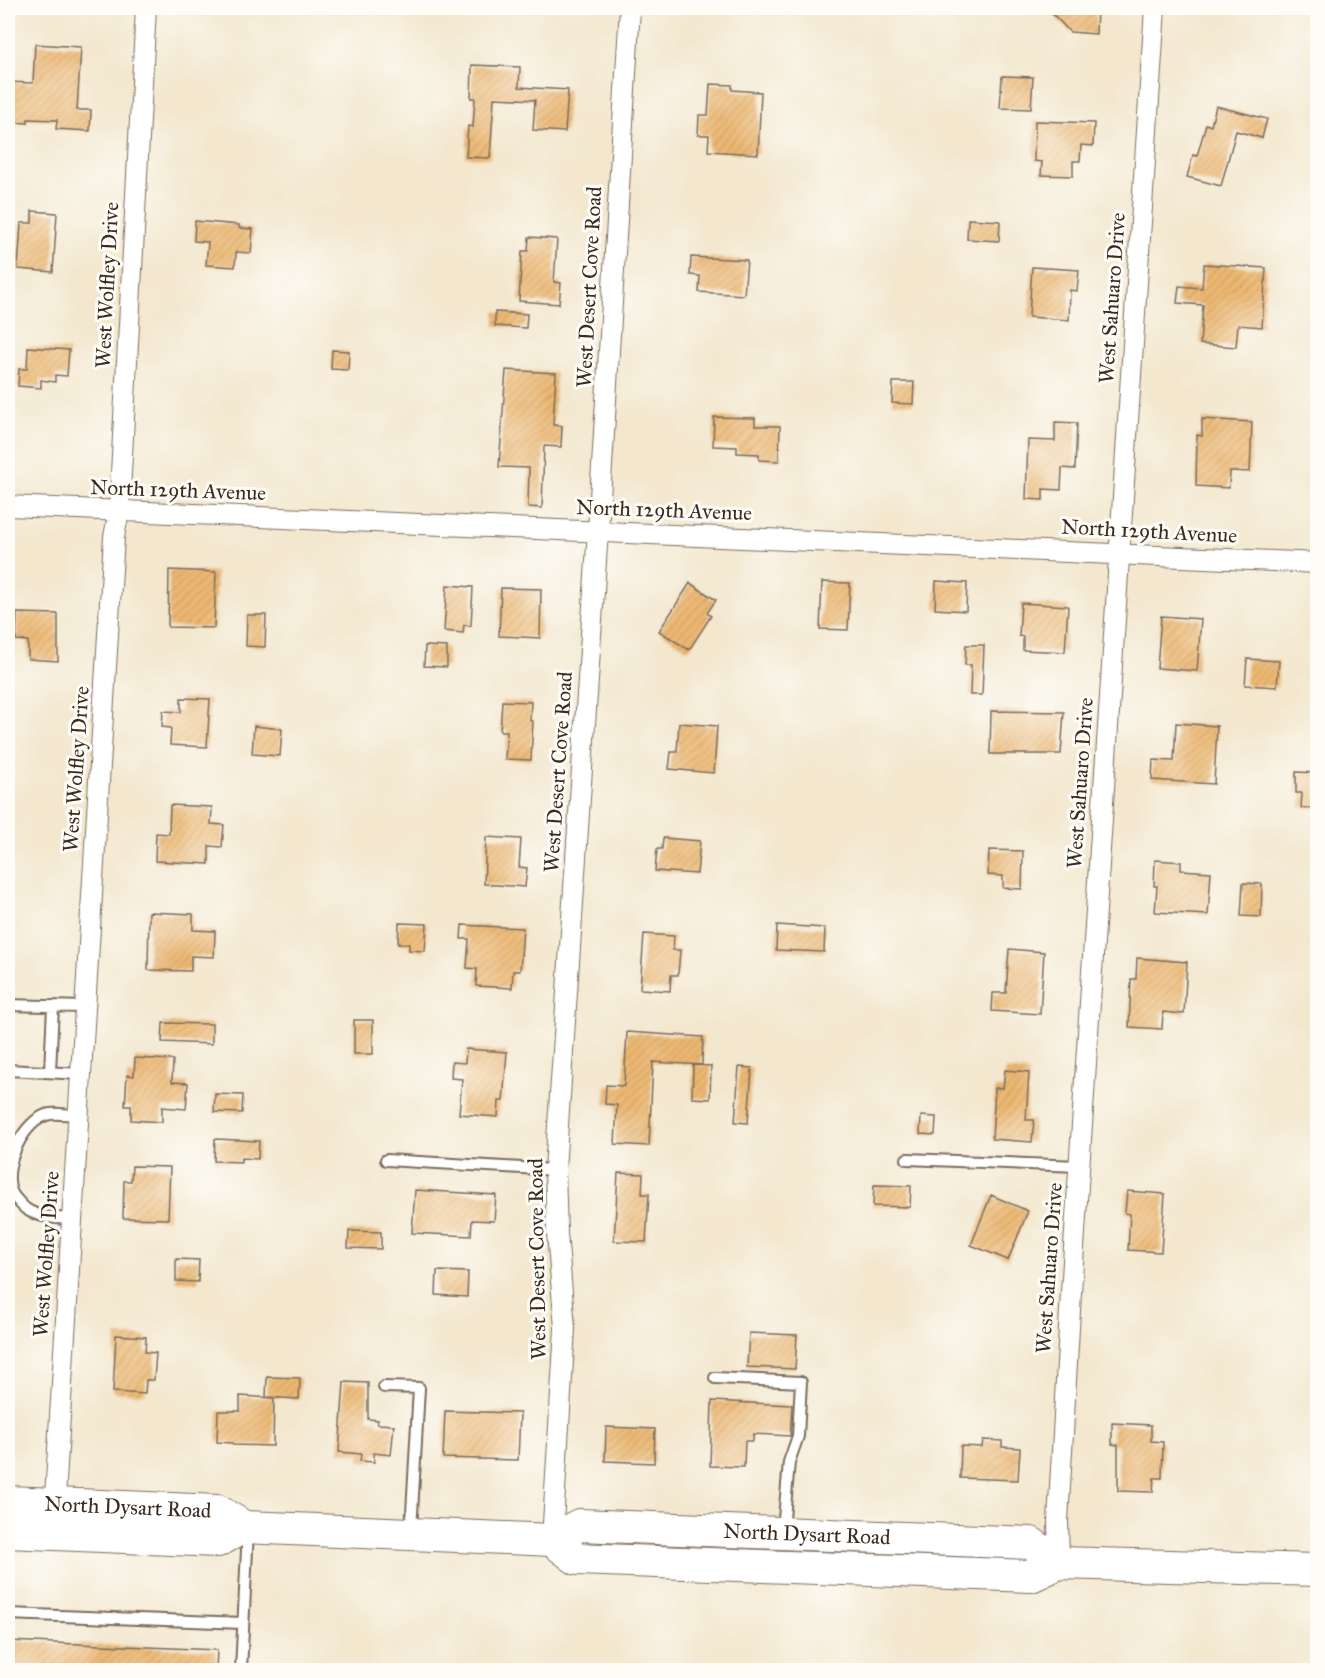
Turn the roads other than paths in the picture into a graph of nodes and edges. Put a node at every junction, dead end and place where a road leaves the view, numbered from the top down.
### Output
1 (146, 8) edge
2 (630, 8) edge
3 (1155, 8) edge
4 (8, 506) edge
5 (119, 511) junction
6 (598, 531) junction
7 (1119, 554) junction
8 (1317, 563) edge
9 (8, 1005) edge
10 (53, 1006) junction
11 (85, 1006) junction
12 (8, 1070) edge
13 (50, 1072) junction
14 (81, 1074) junction
15 (78, 1115) junction
16 (907, 1159) dead end
17 (386, 1160) dead end
18 (1079, 1166) junction
19 (555, 1170) junction
20 (72, 1219) junction
21 (715, 1378) dead end
22 (384, 1387) dead end
23 (8, 1502) edge
24 (54, 1519) junction
25 (246, 1527) junction
26 (8, 1532) edge
27 (783, 1533) junction
28 (411, 1534) junction
29 (552, 1540) junction
30 (1059, 1563) junction
31 (1317, 1570) edge
32 (8, 1614) edge
33 (243, 1623) junction
34 (241, 1671) edge

1 - 5 street, West Wolfley Drive
2 - 6 street, West Desert Cove Road
3 - 7 street, West Sahuaro Drive
4 - 5 street, North 129th Avenue
5 - 6 street, North 129th Avenue
5 - 11 street, West Wolfley Drive
6 - 7 street, North 129th Avenue
6 - 19 street, West Desert Cove Road
7 - 8 street, North 129th Avenue
7 - 18 street, West Sahuaro Drive
9 - 10 lane
10 - 11 lane
10 - 13 lane
11 - 14 street, West Wolfley Drive
12 - 13 lane
13 - 14 lane
14 - 15 street, West Wolfley Drive
15 - 20 street, West Wolfley Drive
15 - 20 lane
16 - 18 lane
17 - 19 lane
18 - 30 street, West Sahuaro Drive
19 - 29 street, West Desert Cove Road
20 - 24 street, West Wolfley Drive
21 - 27 lane
22 - 28 lane
23 - 24 main road, North Dysart Road
24 - 25 main road, North Dysart Road
24 - 26 main road, North Dysart Road
25 - 28 main road, North Dysart Road
25 - 33 lane
27 - 29 main road, North Dysart Road
27 - 30 main road, North Dysart Road
28 - 29 main road, North Dysart Road
29 - 30 main road, North Dysart Road
30 - 31 main road, North Dysart Road
32 - 33 lane
33 - 34 lane

